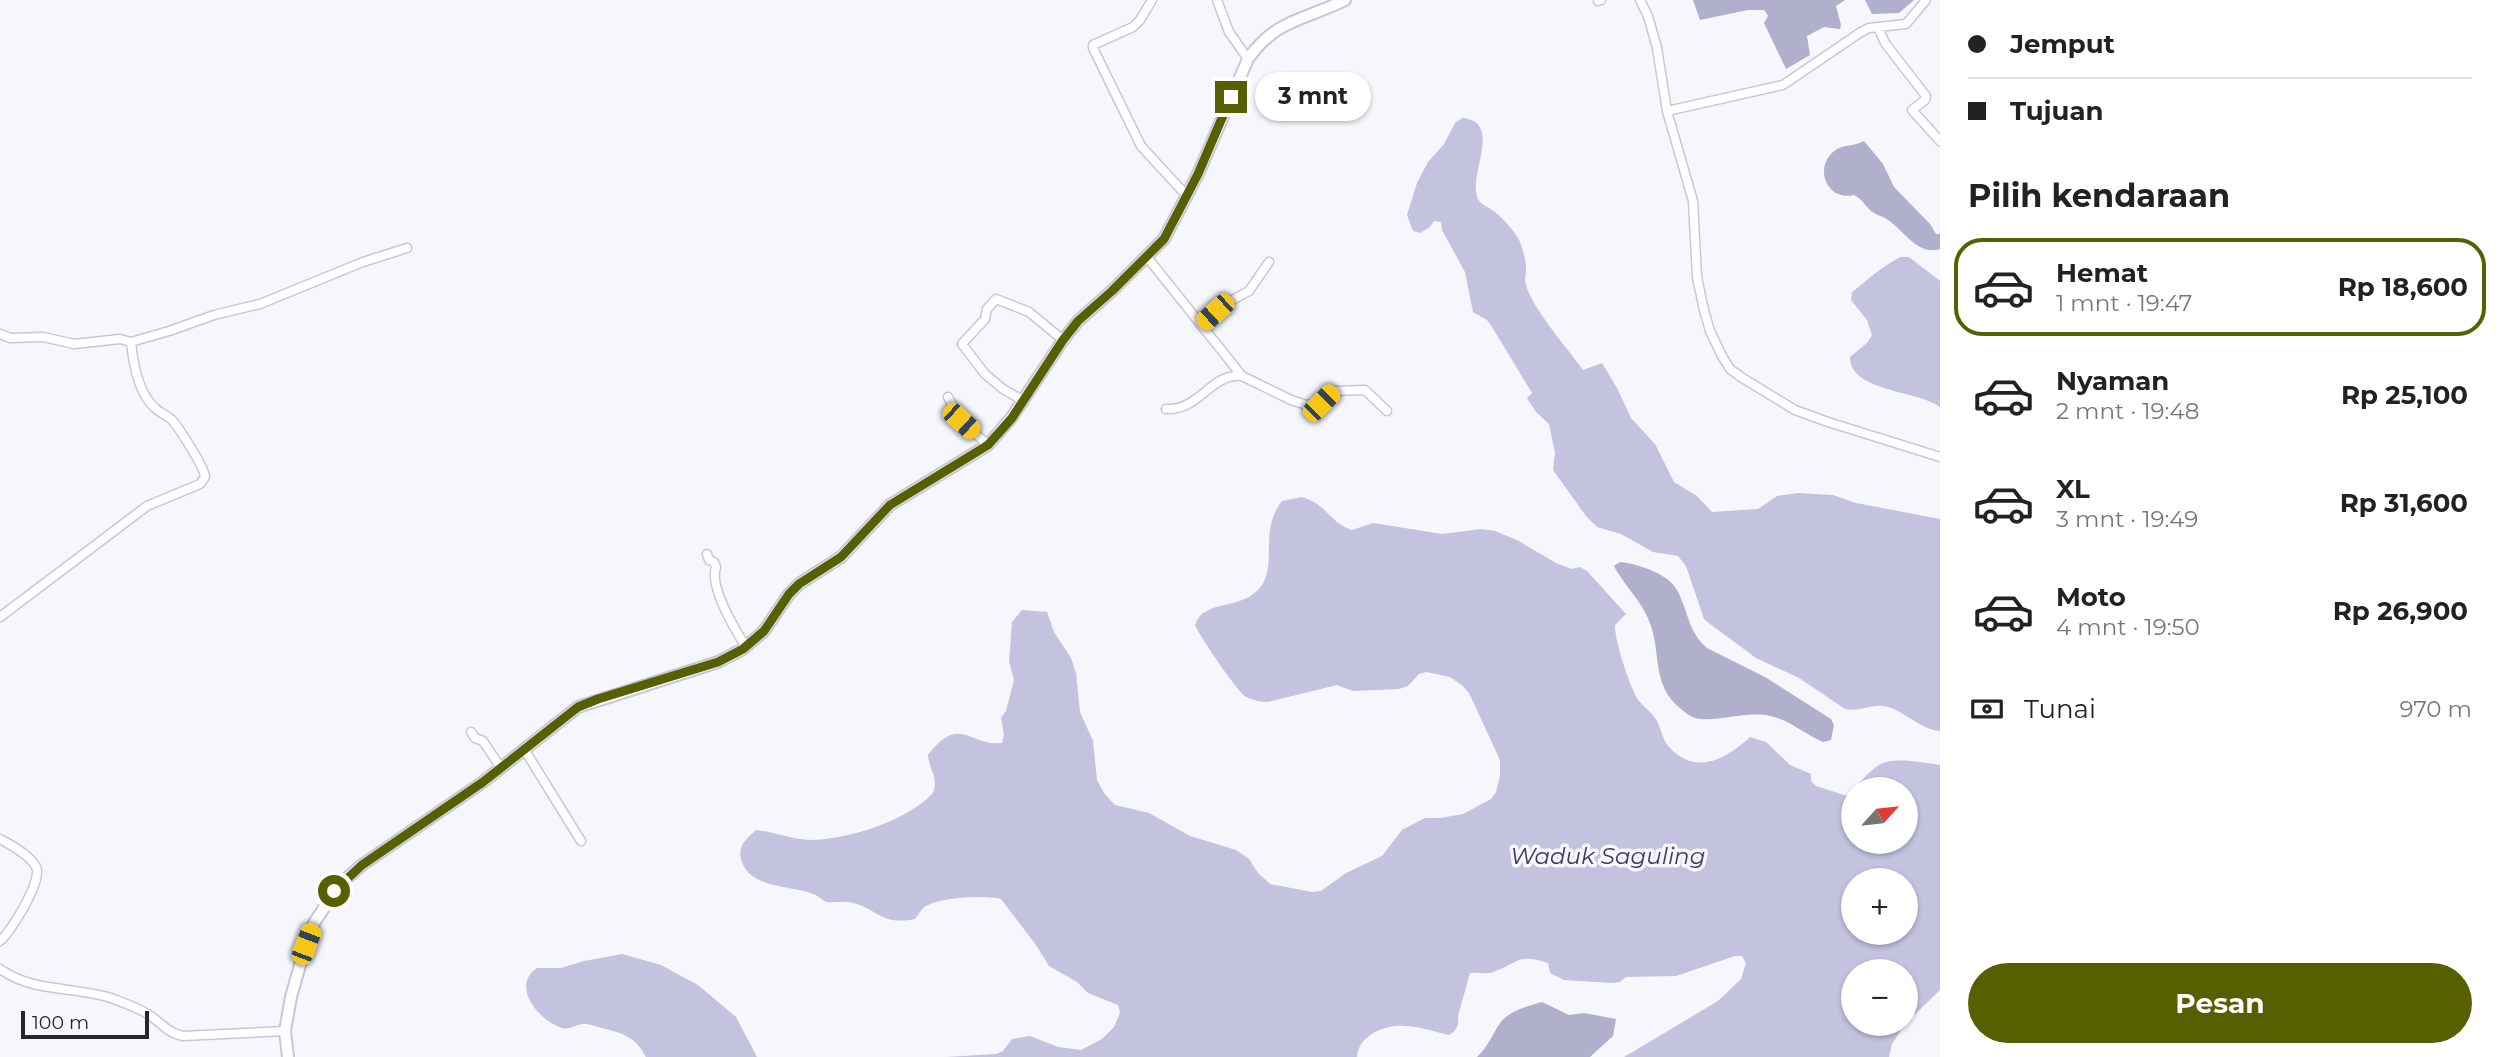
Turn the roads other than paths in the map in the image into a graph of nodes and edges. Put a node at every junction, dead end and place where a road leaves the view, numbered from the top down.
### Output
1 (1152, 0) edge
2 (1217, 0) edge
3 (1345, 0) edge
4 (1640, 0) edge
5 (1926, 0) edge
6 (1878, 27) junction
7 (1248, 59) junction
8 (1667, 111) junction
9 (1940, 141) edge
10 (1186, 195) junction
11 (407, 248) dead end
12 (1147, 257) junction
13 (1269, 262) dead end
14 (1201, 324) junction
15 (0, 334) edge
16 (1063, 340) junction
17 (131, 342) junction
18 (1242, 376) junction
19 (948, 397) dead end
20 (1024, 401) junction
21 (1166, 410) dead end
22 (1387, 411) dead end
23 (988, 445) junction
24 (1940, 457) edge
25 (707, 554) dead end
26 (0, 617) edge
27 (746, 647) junction
28 (471, 732) dead end
29 (524, 749) junction
30 (501, 768) junction
31 (0, 839) edge
32 (580, 841) dead end
33 (0, 941) edge
34 (0, 969) edge
35 (285, 1031) junction
36 (288, 1057) edge

1 - 10 street
2 - 7 street
3 - 7 main road
4 - 8 street
5 - 6 street
6 - 8 street
6 - 9 street
7 - 10 main road
8 - 24 street
10 - 12 main road
11 - 17 street
12 - 14 street
12 - 16 main road
13 - 14 street
14 - 18 street
15 - 17 street
16 - 20 main road
16 - 20 street
17 - 26 street
18 - 21 street
18 - 22 street
19 - 23 street
20 - 23 main road
23 - 27 main road
25 - 27 street
27 - 29 main road
28 - 30 street
29 - 30 main road
29 - 32 street
30 - 35 main road
31 - 33 street
34 - 35 street
35 - 36 main road

